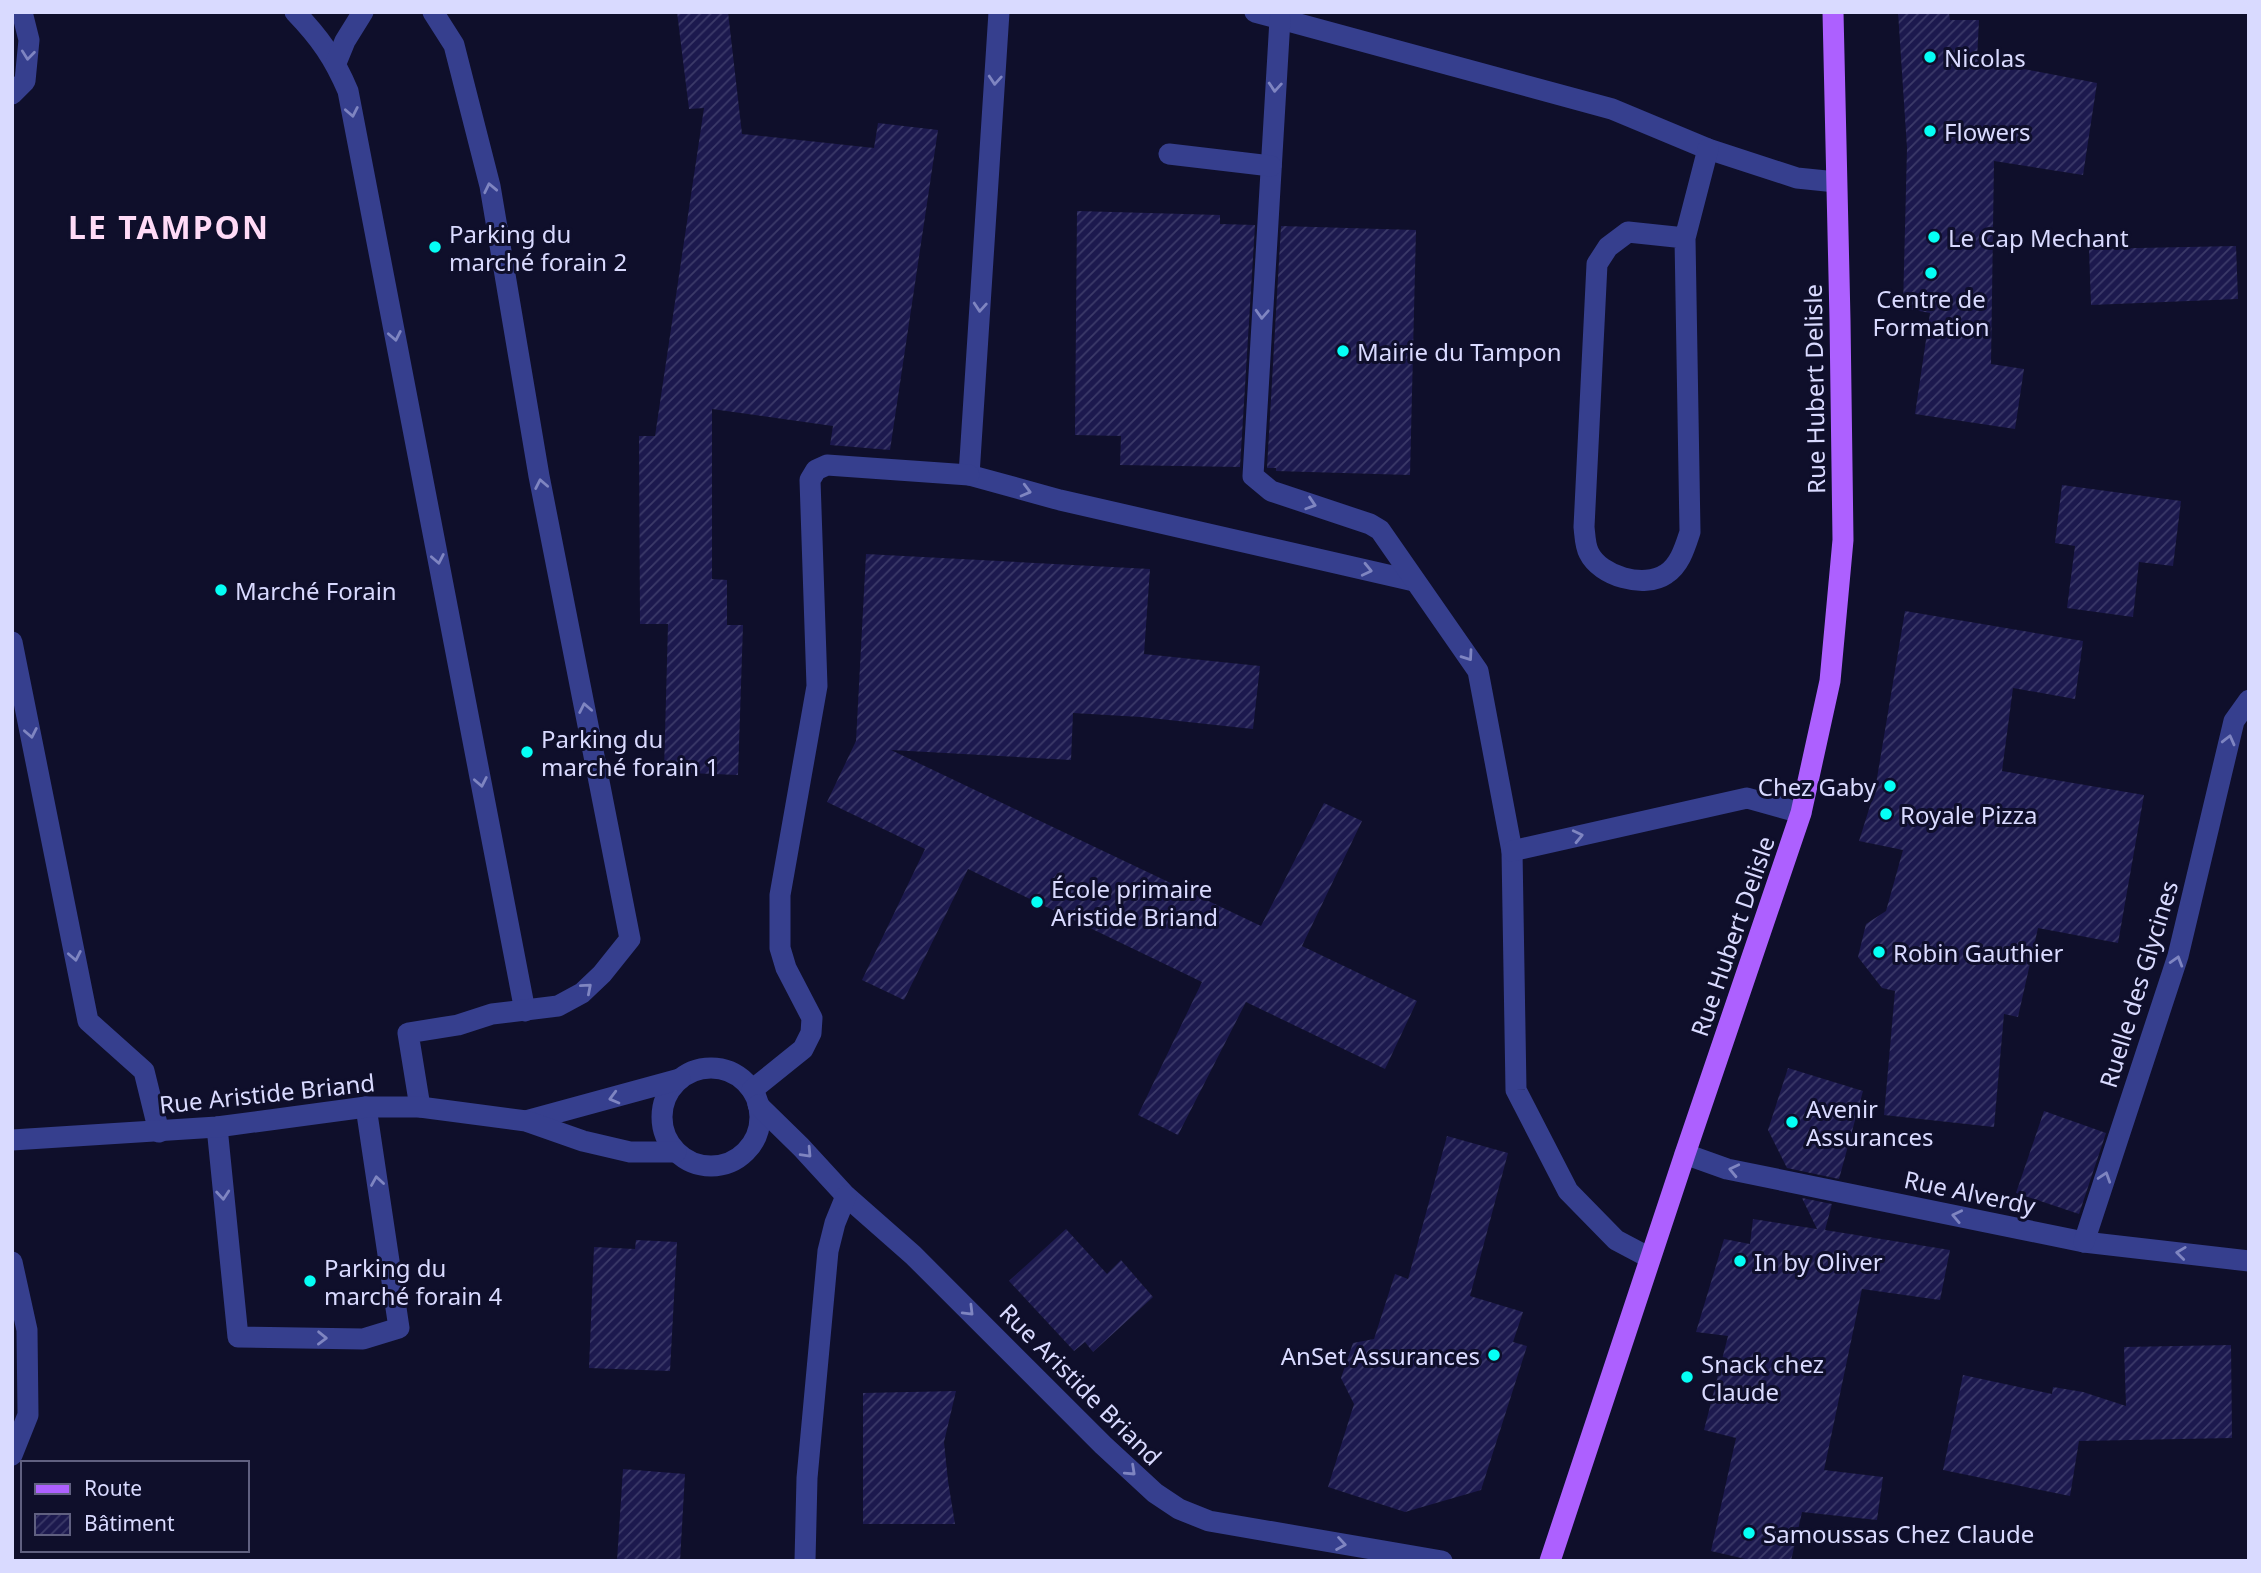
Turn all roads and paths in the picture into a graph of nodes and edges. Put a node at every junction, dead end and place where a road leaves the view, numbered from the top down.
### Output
1 (22, 12) edge
2 (295, 12) edge
3 (363, 12) edge
4 (433, 12) edge
5 (999, 12) edge
6 (1255, 12) edge
7 (1833, 12) edge
8 (1280, 19) junction
9 (336, 63) junction
10 (12, 94) edge
11 (1708, 149) junction
12 (1169, 154) dead end
13 (1271, 166) junction
14 (1836, 183) junction
15 (1685, 238) junction
16 (969, 475) junction
17 (1415, 580) junction
18 (12, 642) edge
19 (2249, 700) edge
20 (1801, 813) junction
21 (1512, 851) junction
22 (525, 1011) junction
23 (680, 1079) junction
24 (755, 1098) junction
25 (366, 1107) junction
26 (420, 1107) junction
27 (526, 1121) junction
28 (217, 1127) junction
29 (159, 1132) junction
30 (12, 1140) edge
31 (676, 1152) junction
32 (1685, 1154) junction
33 (846, 1196) junction
34 (2084, 1242) junction
35 (1650, 1258) junction
36 (2249, 1261) edge
37 (12, 1262) edge
38 (12, 1455) edge
39 (805, 1561) edge
40 (1442, 1561) edge
41 (1550, 1561) edge

1 -> 10 street
2 - 9 street
3 - 9 street
22 -> 4 street
5 -> 16 street
6 - 8 street
7 - 14 main road, Rue Hubert Delisle
8 - 11 street
8 -> 13 street
9 -> 22 street
11 - 14 street
11 - 15 street
12 - 13 street
13 -> 17 street
14 - 20 main road, Rue Hubert Delisle
15 - 15 street
16 -> 17 street
16 - 24 street
17 -> 21 street
18 -> 29 street
34 -> 19 street, Ruelle des Glycines
21 -> 20 street
20 - 32 main road, Rue Hubert Delisle
21 - 35 street
22 - 26 street
23 - 24 street, Rue Aristide Briand
23 -> 27 street, Rue Aristide Briand
23 - 31 street
24 - 31 street, Rue Aristide Briand
24 -> 33 street, Rue Aristide Briand
25 - 26 street, Rue Aristide Briand
25 - 28 street, Rue Aristide Briand
28 -> 25 street
26 - 27 street, Rue Aristide Briand
27 - 31 street, Rue Aristide Briand
28 - 29 street, Rue Aristide Briand
29 - 30 street, Rue Aristide Briand
34 -> 32 street, Rue Alverdy
32 - 35 main road, Rue Hubert Delisle
33 - 39 street
33 -> 40 street, Rue Aristide Briand
36 -> 34 street, Rue Alverdy
35 - 41 main road, Rue Hubert Delisle
37 - 38 street

